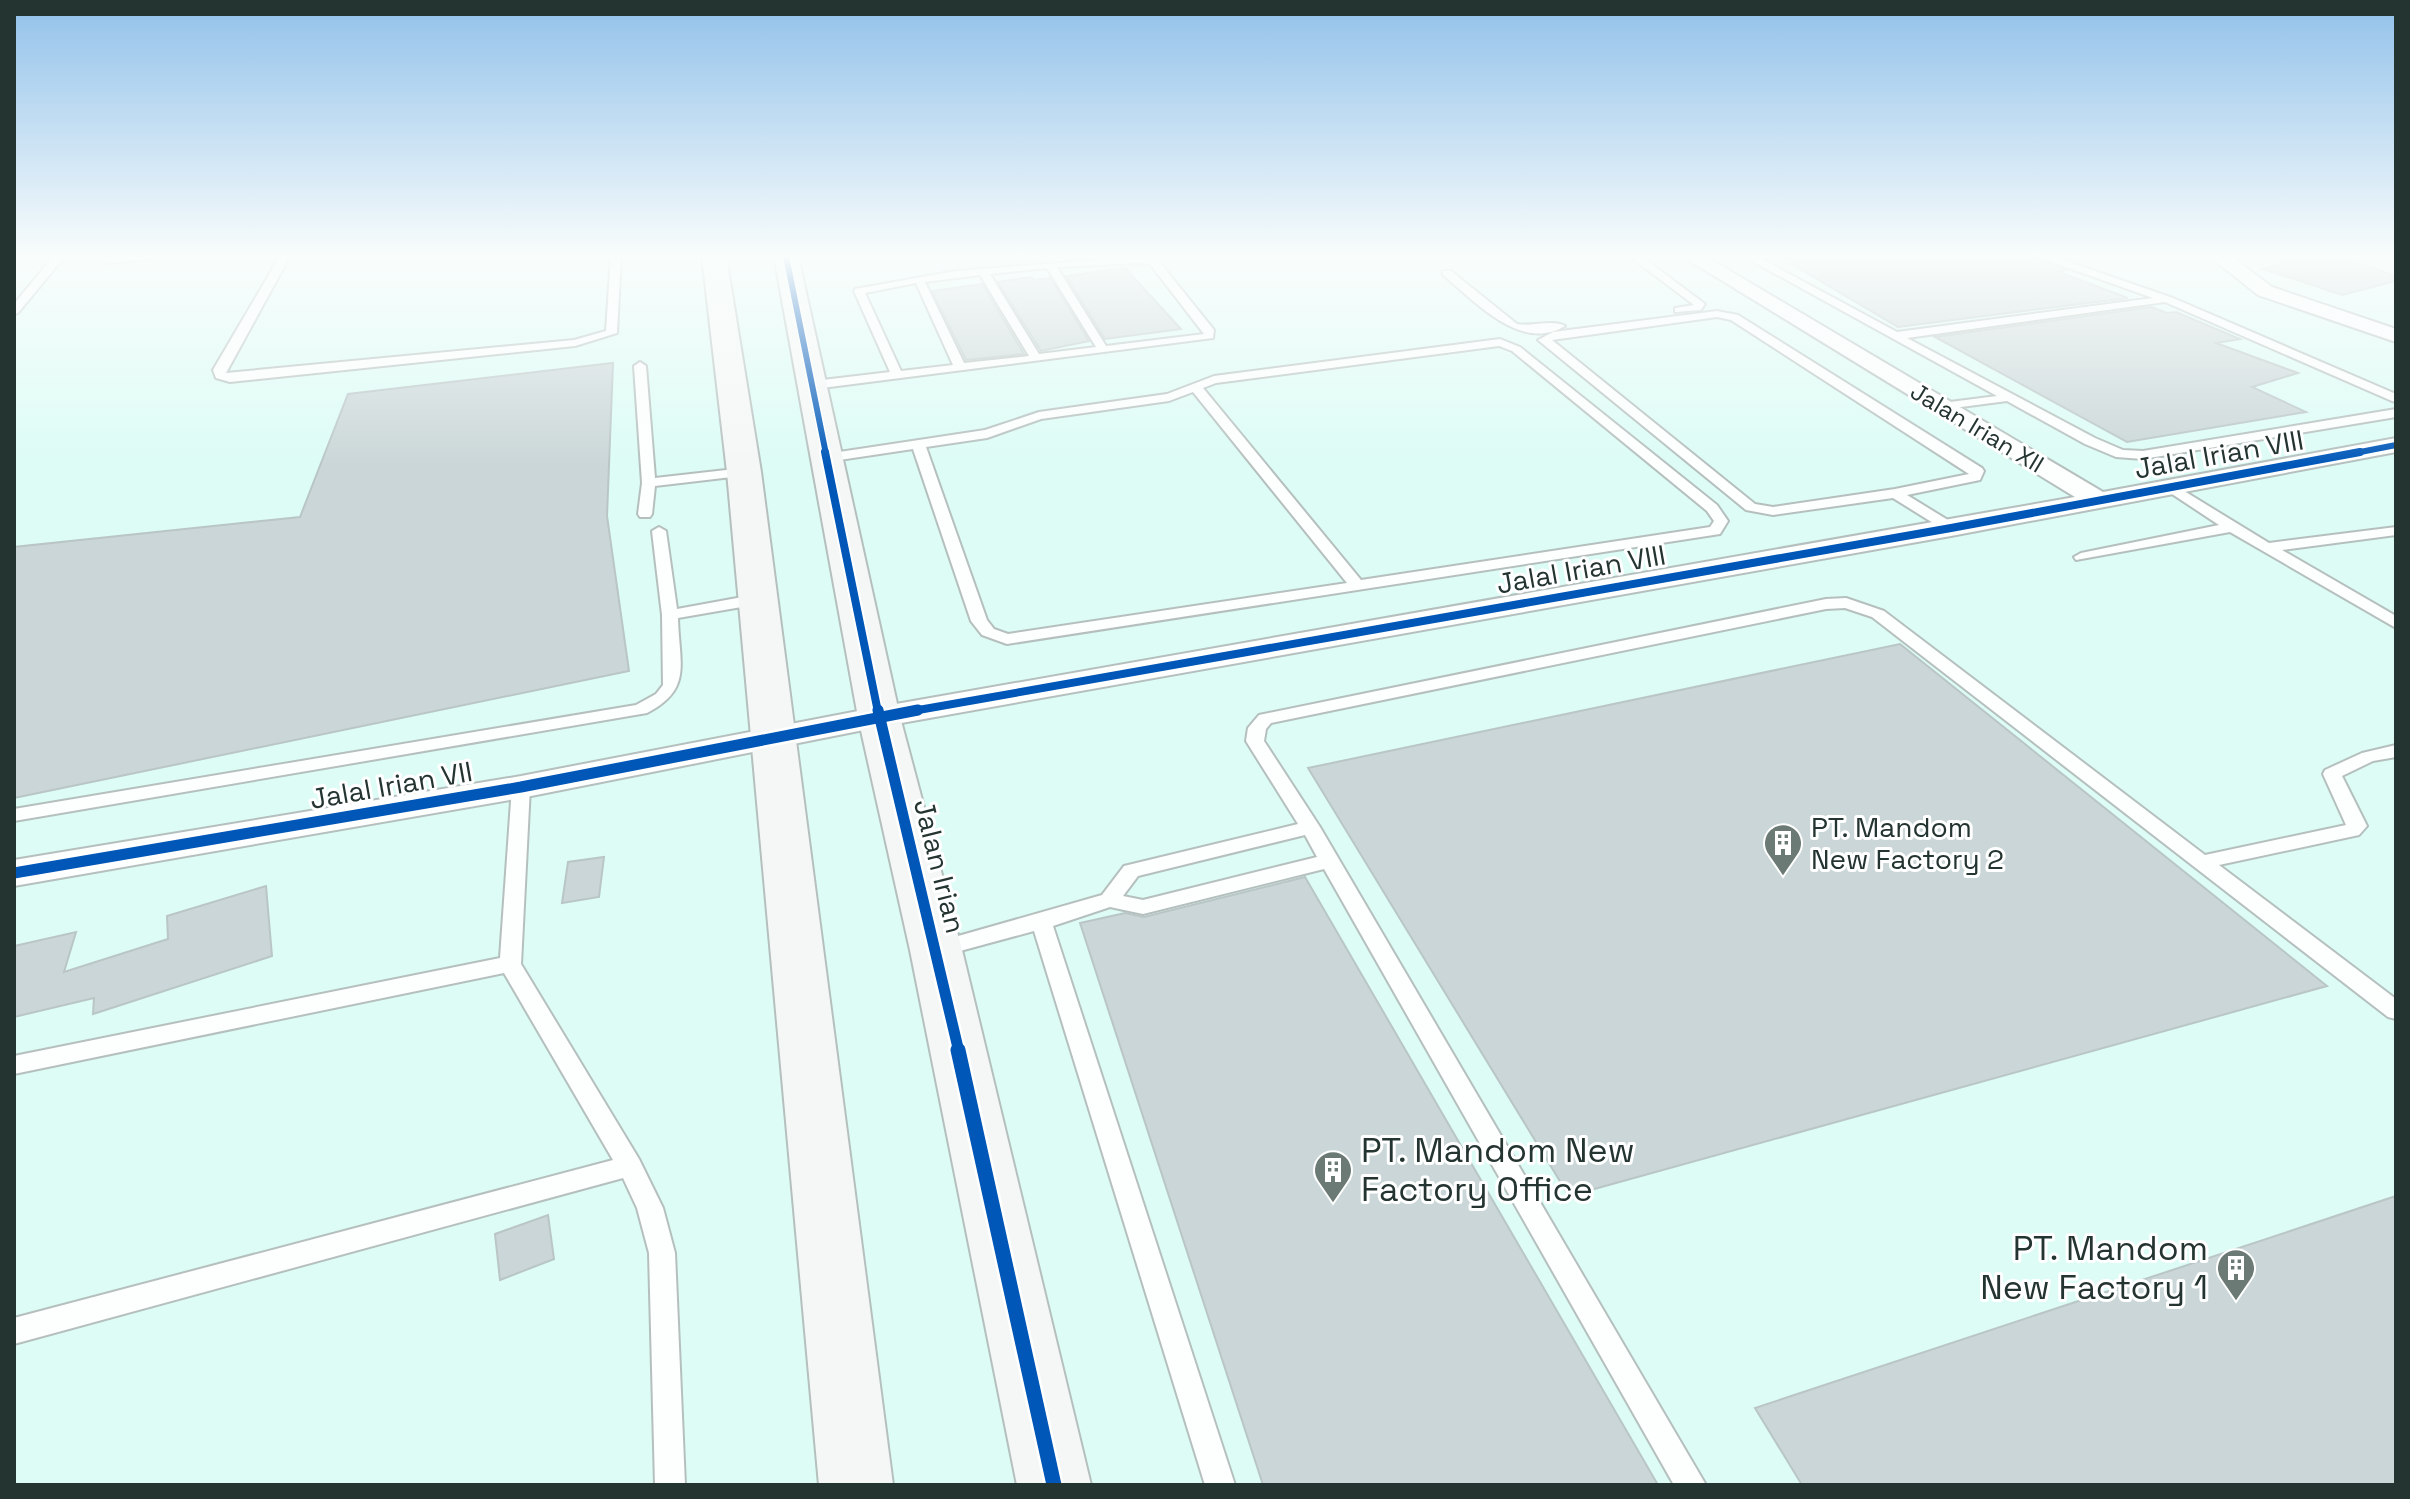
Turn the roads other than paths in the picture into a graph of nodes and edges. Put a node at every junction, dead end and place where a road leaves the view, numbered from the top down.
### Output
1 (245, 326) edge
2 (611, 326) edge
3 (724, 326) edge
4 (801, 326) edge
5 (875, 326) edge
6 (941, 326) edge
7 (1016, 326) edge
8 (1088, 326) edge
9 (1203, 326) edge
10 (1513, 326) edge
11 (1548, 326) edge
12 (1624, 326) edge
13 (1748, 326) edge
14 (1807, 326) edge
15 (1876, 326) edge
16 (1971, 326) edge
17 (2229, 326) edge
18 (2367, 326) edge
19 (1894, 336) junction
20 (2396, 336) edge
21 (1103, 350) junction
22 (1036, 358) junction
23 (640, 366) dead end
24 (960, 368) junction
25 (897, 375) junction
26 (814, 385) junction
27 (1195, 386) junction
28 (2006, 398) junction
29 (2396, 398) edge
30 (1942, 407) junction
31 (2396, 413) edge
32 (918, 444) junction
33 (2396, 445) edge
34 (826, 458) junction
35 (744, 472) junction
36 (649, 483) junction
37 (2171, 487) junction
38 (1895, 493) junction
39 (2098, 500) junction
40 (645, 514) dead end
41 (2232, 527) junction
42 (1951, 528) junction
43 (659, 531) dead end
44 (2396, 531) edge
45 (2269, 547) junction
46 (2081, 557) dead end
47 (1358, 586) junction
48 (759, 599) junction
49 (670, 615) junction
50 (2396, 623) edge
51 (879, 717) junction
52 (774, 738) junction
53 (2391, 756) edge
54 (521, 787) junction
55 (14, 815) edge
56 (1310, 827) junction
57 (1329, 861) junction
58 (2202, 862) junction
59 (14, 873) edge
60 (1109, 900) junction
61 (1041, 922) junction
62 (936, 950) junction
63 (510, 964) junction
64 (2396, 1011) edge
65 (14, 1065) edge
66 (630, 1166) junction
67 (14, 1331) edge
68 (670, 1485) edge
69 (856, 1485) edge
70 (1054, 1485) edge
71 (1220, 1485) edge
72 (1691, 1485) edge

1 - 2 lane
3 - 35 street
4 - 26 street, Jalan Irian
5 - 25 lane
6 - 24 lane
7 - 22 lane
8 - 21 lane
9 - 21 lane
10 - 11 lane
12 - 38 lane
13 - 38 lane
14 - 30 street, Jalan Irian XII
15 - 19 lane
16 - 19 lane
17 - 29 lane
18 - 20 street
19 - 28 lane
21 - 22 lane
22 - 24 lane
23 - 36 lane
24 - 25 lane
25 - 26 lane
26 - 34 street, Jalan Irian
27 - 32 lane
27 - 47 lane
27 - 47 lane
28 - 30 lane
28 - 31 lane
30 - 39 street, Jalan Irian XII
32 - 34 lane
32 - 47 lane
33 - 37 street, Jalal Irian VIII
34 - 51 street, Jalan Irian
35 - 36 lane
35 - 48 street
36 - 40 lane
37 - 39 street, Jalal Irian VIII
37 - 41 lane
38 - 42 lane
39 - 42 street, Jalal Irian VIII
41 - 45 lane
41 - 46 lane
42 - 51 street, Jalal Irian VIII
43 - 49 lane
44 - 45 lane
45 - 50 lane
48 - 49 lane
48 - 52 street
49 - 55 lane
51 - 52 street, Jalal Irian VIII
51 - 62 street, Jalan Irian
52 - 54 street, Jalal Irian VII
52 - 69 street
53 - 58 lane
54 - 59 street, Jalal Irian VII
54 - 63 lane
56 - 57 lane
56 - 58 lane
56 - 60 lane
57 - 60 lane
57 - 72 lane
58 - 64 lane
60 - 61 lane
61 - 62 lane
61 - 71 lane
62 - 70 street, Jalan Irian
63 - 65 lane
63 - 66 lane
66 - 67 lane
66 - 68 lane

